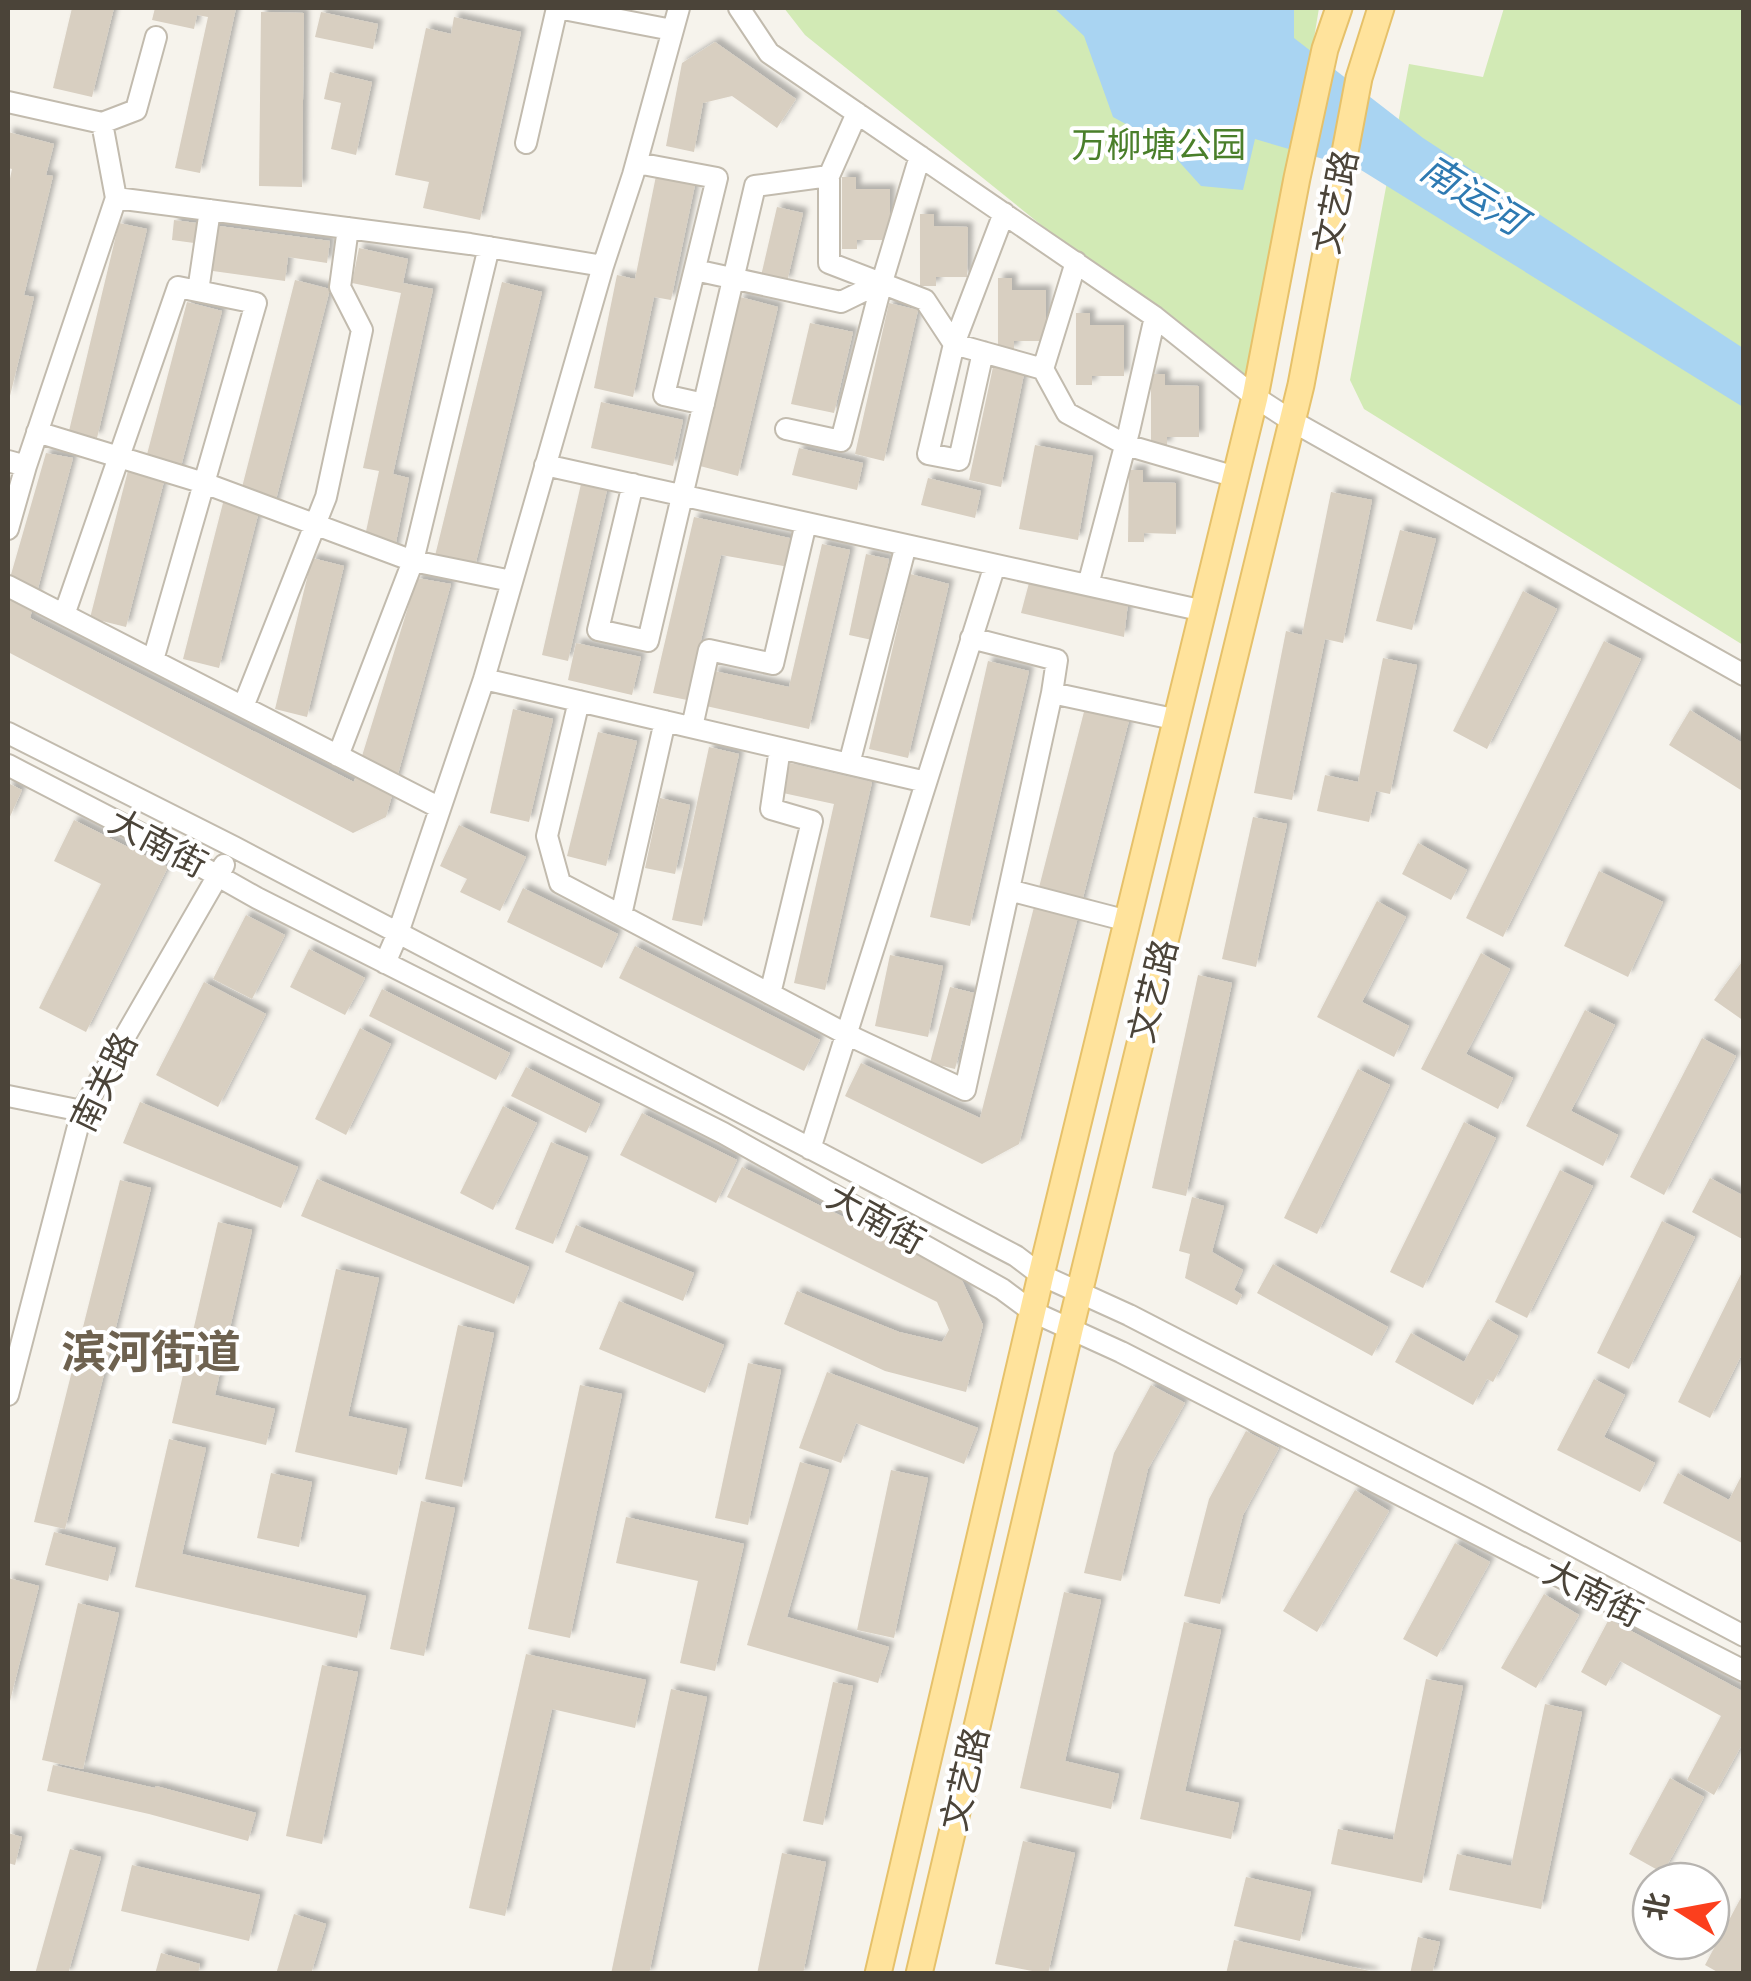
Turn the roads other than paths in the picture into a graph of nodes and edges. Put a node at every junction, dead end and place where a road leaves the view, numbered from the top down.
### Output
1 (557, 8) edge
2 (678, 8) edge
3 (739, 8) edge
4 (1338, 8) edge
5 (1382, 8) edge
6 (672, 30) junction
7 (156, 37) dead end
8 (8, 102) edge
9 (856, 112) junction
10 (102, 123) junction
11 (526, 143) dead end
12 (920, 156) junction
13 (637, 163) junction
14 (829, 176) junction
15 (717, 178) junction
16 (755, 186) junction
17 (116, 198) junction
18 (210, 210) junction
19 (1004, 213) junction
20 (348, 228) junction
21 (488, 247) junction
22 (1076, 262) junction
23 (603, 266) junction
24 (695, 270) junction
25 (733, 279) junction
26 (882, 282) junction
27 (198, 291) junction
28 (1155, 316) junction
29 (954, 344) junction
30 (983, 352) junction
31 (1044, 370) junction
32 (1255, 397) junction
33 (704, 404) junction
34 (1292, 421) junction
35 (786, 429) dead end
36 (37, 432) junction
37 (1126, 444) junction
38 (119, 457) junction
39 (16, 463) edge
40 (545, 465) junction
41 (1236, 477) junction
42 (204, 483) junction
43 (632, 484) junction
44 (683, 496) junction
45 (806, 523) junction
46 (315, 524) junction
47 (8, 529) edge
48 (906, 545) junction
49 (413, 561) junction
50 (994, 565) junction
51 (511, 581) junction
52 (1088, 585) junction
53 (8, 586) edge
54 (1204, 611) junction
55 (64, 615) junction
56 (971, 638) junction
57 (152, 660) junction
58 (1744, 675) edge
59 (484, 678) junction
60 (1052, 693) junction
61 (579, 701) junction
62 (243, 707) junction
63 (1178, 720) junction
64 (665, 721) junction
65 (692, 727) junction
66 (8, 734) edge
67 (780, 748) junction
68 (338, 756) junction
69 (848, 764) junction
70 (8, 766) edge
71 (926, 782) junction
72 (440, 808) junction
73 (234, 847) junction
74 (218, 875) junction
75 (1009, 890) junction
76 (621, 915) junction
77 (1128, 921) junction
78 (398, 933) junction
79 (385, 963) junction
80 (770, 994) junction
81 (846, 1034) junction
82 (8, 1096) edge
83 (82, 1111) junction
84 (810, 1149) junction
85 (1042, 1275) junction
86 (1079, 1292) junction
87 (1033, 1312) junction
88 (1070, 1330) junction
89 (8, 1395) edge
90 (1744, 1636) edge
91 (1744, 1671) edge
92 (878, 1974) edge
93 (919, 1974) edge

1 - 6 street
1 - 11 street
2 - 6 street
3 - 9 street
4 - 32 main road, 文艺路
5 - 34 main road, 文艺路
6 - 13 street
7 - 10 street
8 - 10 street
9 - 12 street
9 - 14 street
10 - 17 street
12 - 19 street
12 - 26 street
13 - 15 street
13 - 23 street
14 - 16 street
14 - 26 street
15 - 16 street
15 - 24 street
16 - 25 street
17 - 18 street
17 - 36 street
18 - 20 street
18 - 27 street
19 - 22 street
19 - 29 street
20 - 21 street
20 - 46 street
21 - 23 street
21 - 49 street
22 - 28 street
22 - 31 street
23 - 40 street
24 - 25 street
24 - 33 street
25 - 26 street
25 - 33 street
26 - 29 street
26 - 35 street
27 - 38 street
27 - 42 street
28 - 32 street
28 - 37 street
29 - 30 street
29 - 30 street
30 - 31 street
31 - 37 street
32 - 34 street
32 - 41 main road, 文艺路
33 - 44 street
34 - 58 street
34 - 86 main road, 文艺路
36 - 38 street
36 - 39 street
37 - 41 street
37 - 52 street
38 - 42 street
38 - 55 street
39 - 47 street
40 - 43 street
40 - 51 street
41 - 54 main road, 文艺路
42 - 46 street
42 - 57 street
43 - 44 street
43 - 44 street
44 - 45 street
45 - 48 street
45 - 65 street
46 - 49 street
46 - 62 street
48 - 50 street
48 - 69 street
49 - 51 street
49 - 68 street
50 - 52 street
50 - 56 street
51 - 59 street
52 - 54 street
53 - 55 street
54 - 63 main road, 文艺路
55 - 57 street
56 - 60 street
56 - 71 street
57 - 62 street
59 - 61 street
59 - 72 street
60 - 63 street
60 - 75 street
61 - 64 street
61 - 76 street
62 - 68 street
63 - 77 main road, 文艺路
64 - 65 street
64 - 76 street
65 - 67 street
66 - 73 street, 大南街
67 - 69 street
67 - 80 street
68 - 72 street
69 - 71 street
70 - 74 street, 大南街
71 - 81 street
72 - 78 street
73 - 74 street, 南关路
73 - 78 street, 大南街
74 - 79 street, 大南街
74 - 83 street, 南关路
75 - 77 street
75 - 81 street
76 - 80 street
77 - 85 main road, 文艺路
78 - 79 street
78 - 84 street, 大南街
79 - 87 street, 大南街
80 - 81 street
81 - 84 street
82 - 83 street
83 - 89 street, 南关路
84 - 85 street, 大南街
85 - 86 street, 大南街
85 - 87 main road, 文艺路
86 - 88 main road, 文艺路
86 - 90 street, 大南街
87 - 88 street, 大南街
87 - 92 main road, 文艺路
88 - 91 street, 大南街
88 - 93 main road, 文艺路

